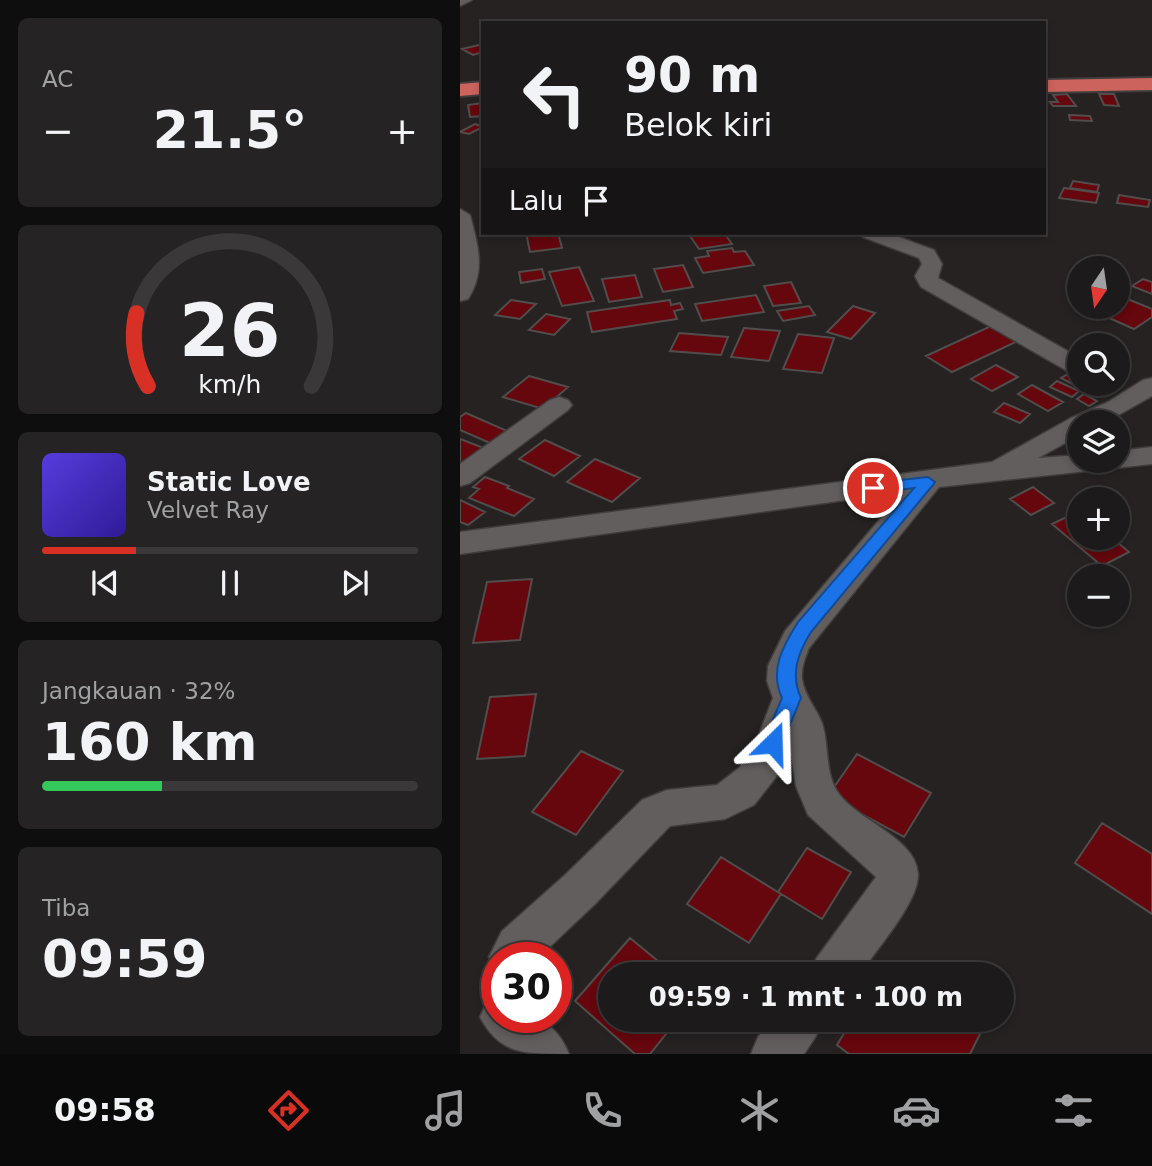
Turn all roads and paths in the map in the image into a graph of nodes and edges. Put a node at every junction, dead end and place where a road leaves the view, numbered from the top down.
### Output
1 (466, 0) edge
2 (460, 2) edge
3 (1152, 85) edge
4 (1046, 86) edge
5 (481, 88) edge
6 (460, 90) edge
7 (460, 215) edge
8 (875, 235) edge
9 (460, 294) edge
10 (1067, 361) edge
11 (1141, 392) edge
12 (559, 405) dead end
13 (1107, 410) edge
14 (1067, 431) edge
15 (1152, 455) edge
16 (1130, 458) edge
17 (1067, 464) edge
18 (993, 471) junction
19 (460, 477) edge
20 (928, 482) junction
21 (460, 543) edge
22 (791, 698) junction
23 (523, 942) edge
24 (841, 962) edge
25 (792, 1032) edge
26 (518, 1033) edge
27 (545, 1054) edge
28 (776, 1054) edge

1 - 2 street
3 - 4 highway
5 - 6 highway
7 - 9 street
8 - 10 street
11 - 13 street
12 - 19 street
14 - 18 street
15 - 16 street
17 - 18 street
18 - 20 street
20 - 21 street
20 - 22 street
22 - 23 street
22 - 24 street
25 - 28 street
26 - 27 street

